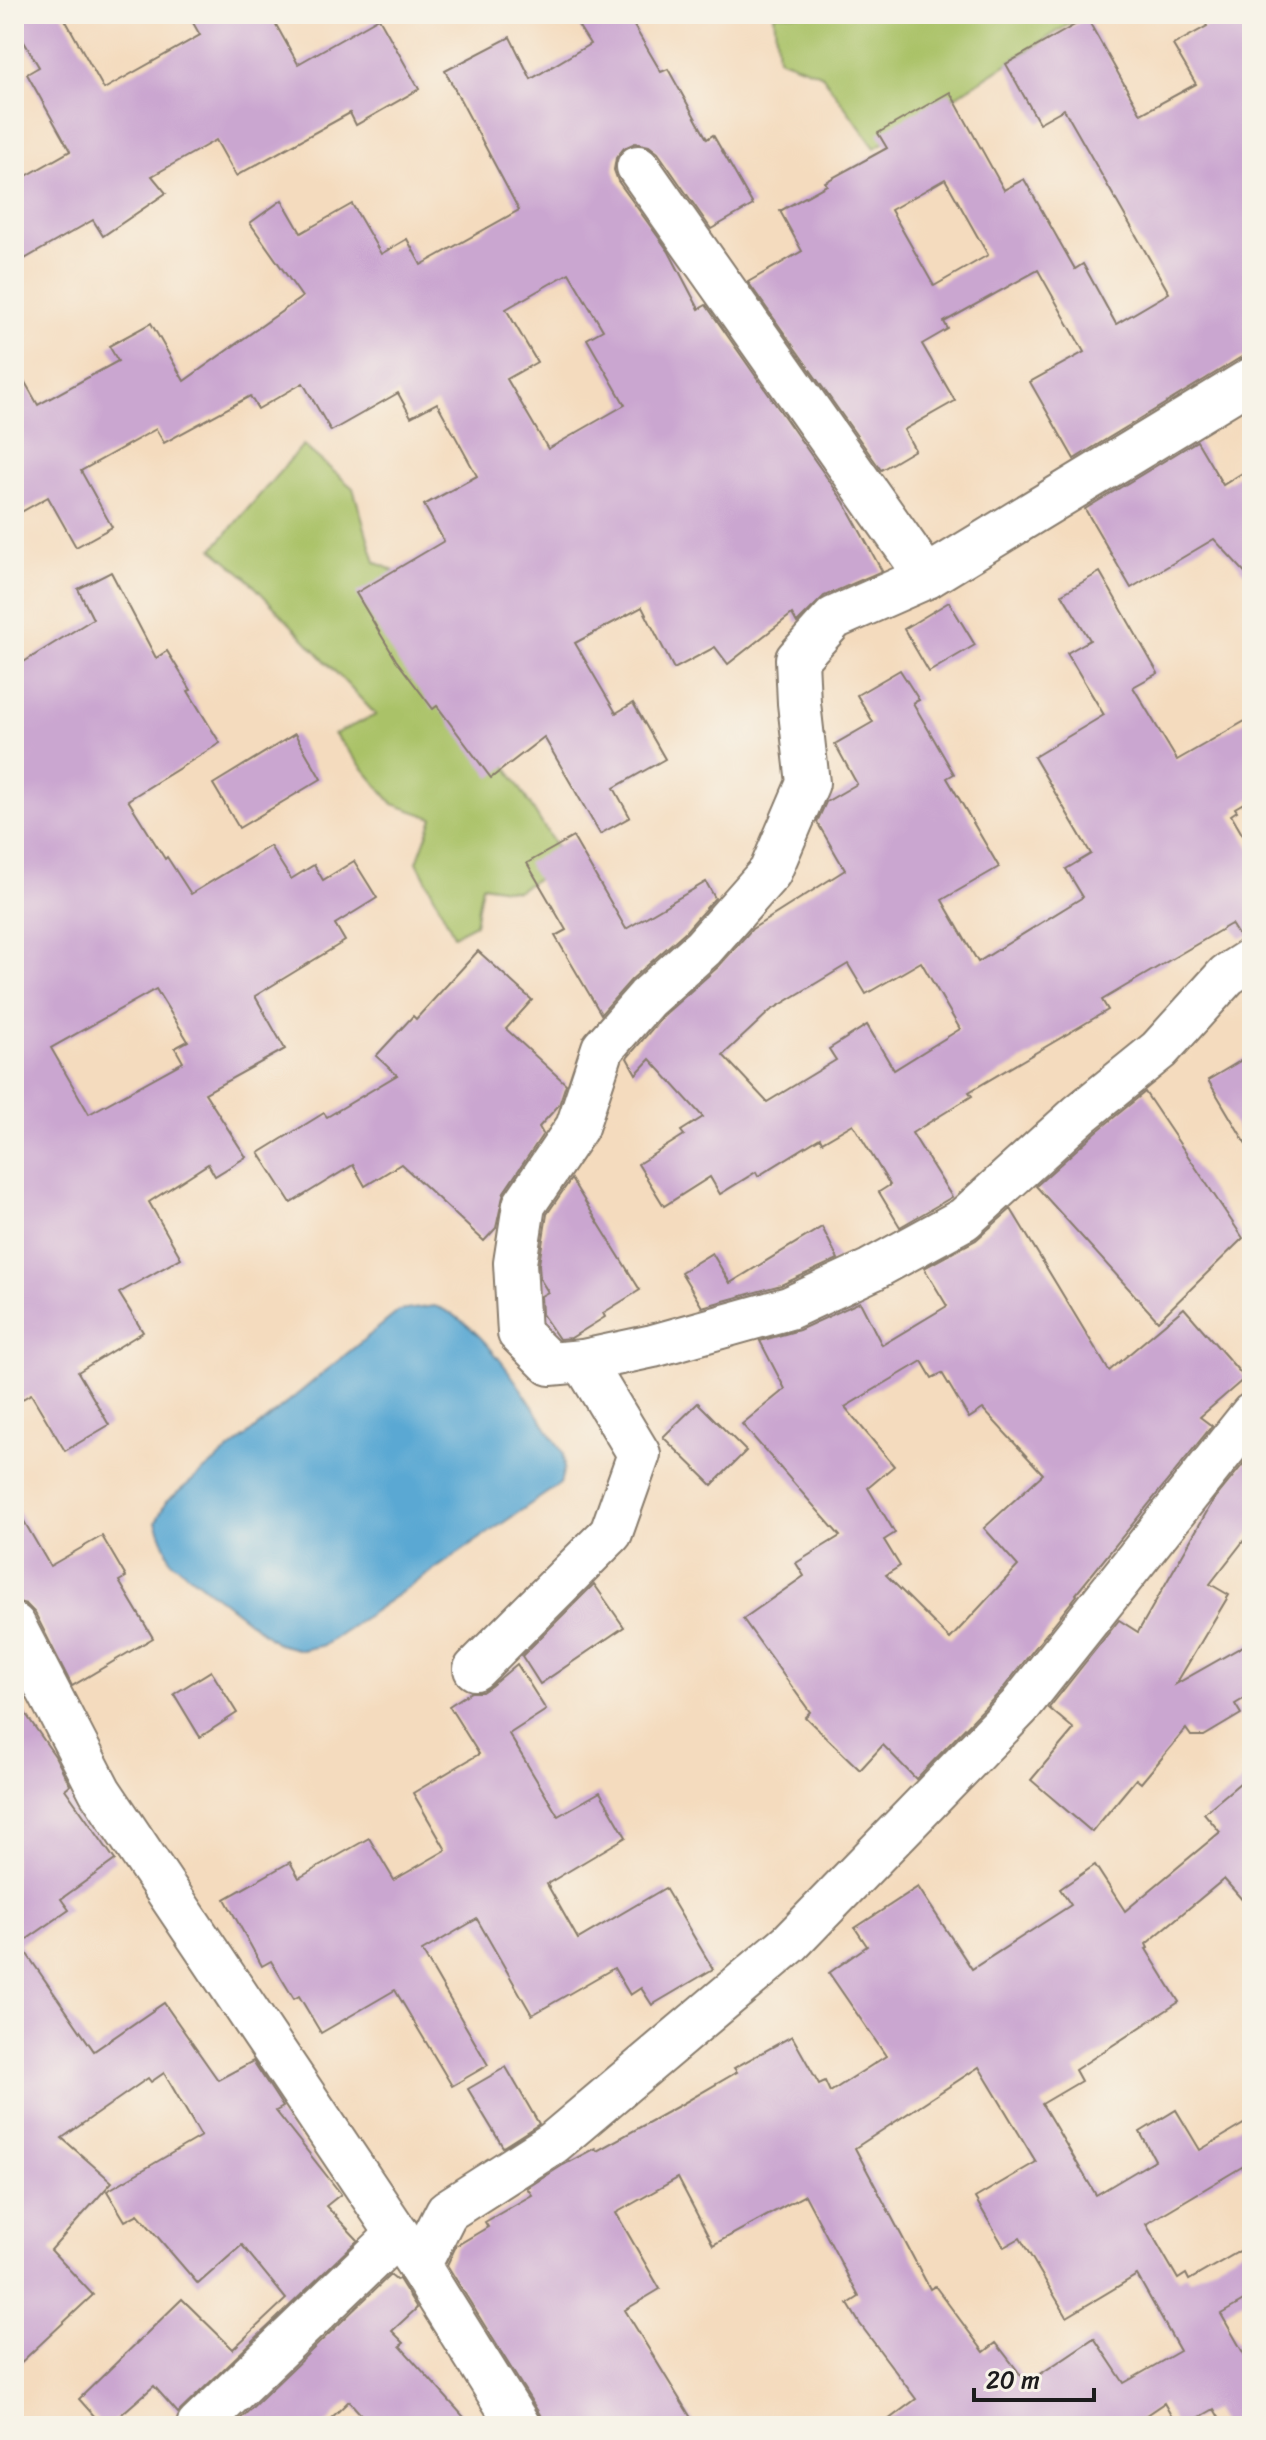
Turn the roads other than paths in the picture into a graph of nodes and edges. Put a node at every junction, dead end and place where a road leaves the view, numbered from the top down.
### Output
1 (638, 167) dead end
2 (1252, 379) edge
3 (927, 577) junction
4 (1252, 959) edge
5 (583, 1361) junction
6 (1252, 1414) edge
7 (14, 1625) edge
8 (475, 1669) dead end
9 (408, 2250) junction
10 (198, 2426) edge
11 (519, 2426) edge

1 - 3 street
2 - 3 street
3 - 5 street
4 - 5 street
5 - 8 street
6 - 9 street
7 - 9 street
9 - 10 street
9 - 11 street

